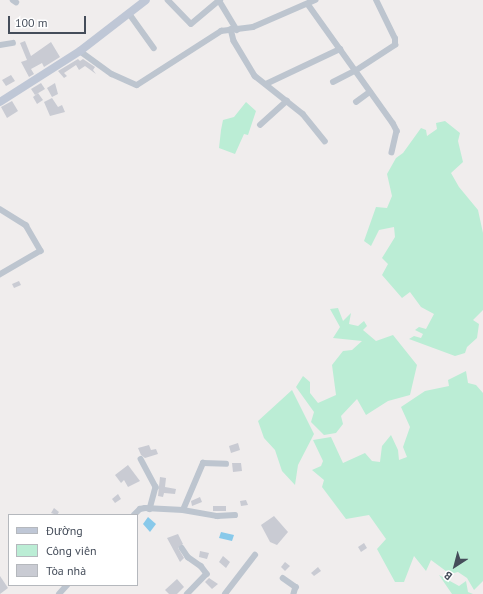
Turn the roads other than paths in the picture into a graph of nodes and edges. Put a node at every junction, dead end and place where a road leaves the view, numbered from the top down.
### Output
1 (146, 0) edge
2 (168, 0) edge
3 (220, 0) edge
4 (315, 0) edge
5 (376, 0) edge
6 (308, 4) junction
7 (129, 13) junction
8 (231, 29) junction
9 (237, 30) junction
10 (13, 43) dead end
11 (0, 46) edge
12 (154, 48) dead end
13 (340, 49) junction
14 (80, 51) junction
15 (356, 71) junction
16 (333, 82) dead end
17 (266, 84) junction
18 (370, 92) junction
19 (287, 100) junction
20 (0, 102) edge
21 (356, 102) dead end
22 (260, 126) dead end
23 (325, 140) dead end
24 (392, 152) dead end
25 (0, 209) edge
26 (0, 274) edge
27 (141, 459) dead end
28 (226, 464) dead end
29 (150, 509) junction
30 (183, 510) junction
31 (135, 514) edge
32 (236, 515) dead end
33 (182, 548) dead end
34 (255, 555) dead end
35 (282, 578) dead end
36 (66, 586) edge
37 (59, 594) edge
38 (188, 594) edge
39 (225, 594) edge
40 (294, 594) edge

1 - 7 street
2 - 3 street
3 - 9 street
4 - 6 street
5 - 15 street
6 - 9 street
6 - 13 street
7 - 12 street
7 - 14 street
8 - 9 street
8 - 14 street
8 - 17 street
10 - 11 street
13 - 15 street
13 - 17 street
14 - 20 street
15 - 16 street
15 - 18 street
17 - 19 street
18 - 21 street
18 - 24 street
19 - 22 street
19 - 23 street
25 - 26 street
27 - 29 street
28 - 30 street
29 - 30 street
29 - 31 street
30 - 32 street
33 - 38 street
34 - 39 street
35 - 40 street
36 - 37 street

